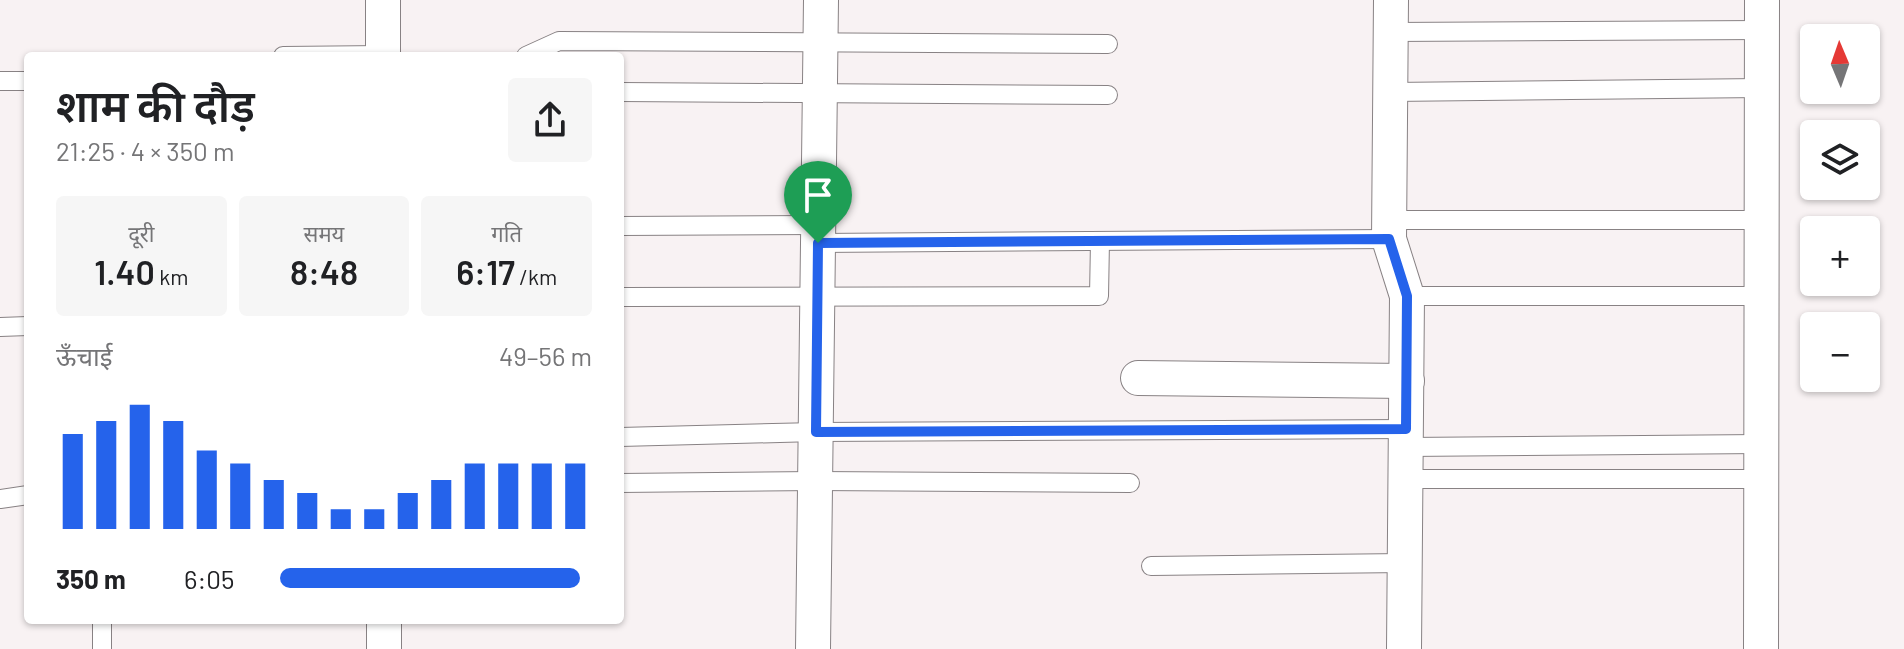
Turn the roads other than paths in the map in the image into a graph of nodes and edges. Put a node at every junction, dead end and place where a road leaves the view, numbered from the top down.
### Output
1 (383, 0) edge
2 (821, 0) edge
3 (1762, 15) edge
4 (1391, 16) edge
5 (820, 40) junction
6 (1108, 44) dead end
7 (383, 52) edge
8 (535, 52) edge
9 (0, 81) edge
10 (24, 81) edge
11 (1761, 88) junction
12 (624, 92) edge
13 (1391, 92) junction
14 (820, 93) junction
15 (1108, 95) dead end
16 (1761, 220) junction
17 (624, 226) edge
18 (1389, 230) junction
19 (818, 234) junction
20 (1100, 241) junction
21 (817, 296) junction
22 (1407, 296) junction
23 (1762, 296) junction
24 (624, 297) edge
25 (24, 326) edge
26 (0, 327) edge
27 (1138, 378) dead end
28 (1407, 381) junction
29 (816, 432) junction
30 (624, 437) edge
31 (1761, 444) junction
32 (1406, 452) junction
33 (1762, 479) junction
34 (815, 481) junction
35 (624, 483) edge
36 (1130, 483) dead end
37 (24, 496) edge
38 (0, 499) edge
39 (1405, 563) junction
40 (1151, 566) dead end
41 (102, 624) edge
42 (384, 624) edge
43 (102, 649) edge
44 (384, 649) edge
45 (813, 649) edge
46 (1404, 649) edge
47 (1761, 649) edge

1 - 7 street
2 - 5 street
3 - 4 lane
3 - 11 street
4 - 13 street
5 - 6 lane
5 - 8 lane
5 - 14 street
9 - 10 lane
11 - 13 lane
11 - 16 street
12 - 14 lane
13 - 18 street
14 - 15 lane
14 - 19 street
16 - 18 lane
16 - 23 street
17 - 19 lane
18 - 20 lane
18 - 22 street
19 - 20 lane
19 - 21 street
20 - 21 lane
21 - 24 lane
21 - 29 street
22 - 23 lane
22 - 28 street
23 - 31 street
25 - 26 lane
27 - 28 street
28 - 32 street
29 - 30 lane
29 - 32 lane
29 - 34 street
31 - 32 lane
31 - 33 street
32 - 33 lane
32 - 39 street
33 - 47 street
34 - 35 lane
34 - 36 lane
34 - 45 street
37 - 38 lane
39 - 40 lane
39 - 46 street
41 - 43 lane
42 - 44 street

